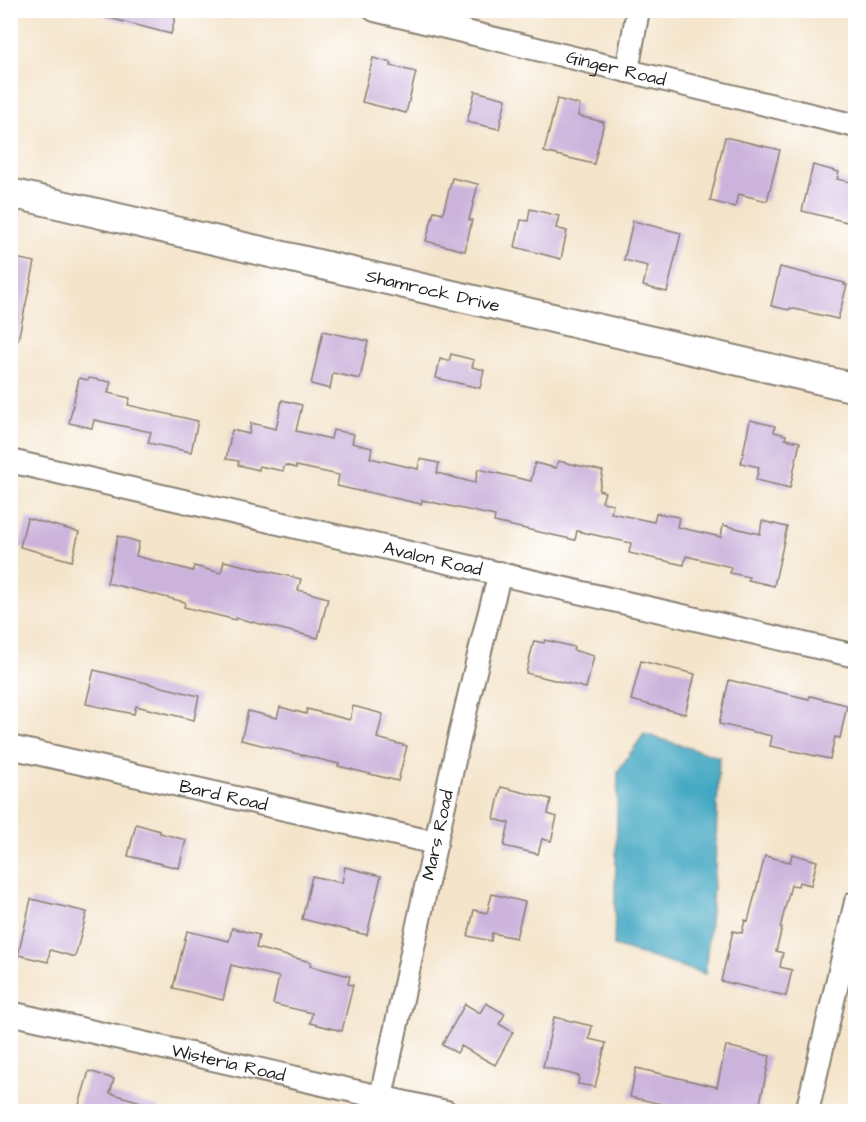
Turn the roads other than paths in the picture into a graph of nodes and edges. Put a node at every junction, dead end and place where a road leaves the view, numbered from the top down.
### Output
1 (375, 10) edge
2 (638, 10) edge
3 (627, 71) junction
4 (855, 126) edge
5 (10, 193) edge
6 (855, 388) edge
7 (10, 461) edge
8 (500, 573) junction
9 (855, 656) edge
10 (10, 747) edge
11 (436, 843) junction
12 (855, 902) edge
13 (10, 1013) edge
14 (381, 1096) junction
15 (446, 1112) edge
16 (807, 1112) edge

1 - 3 street, Ginger Road
2 - 3 street
3 - 4 street, Ginger Road
5 - 6 street, Shamrock Drive
7 - 8 street, Avalon Road
8 - 9 street, Avalon Road
8 - 11 street, Mars Road
10 - 11 street, Bard Road
11 - 14 street, Mars Road
12 - 16 street
13 - 14 street, Wisteria Road
14 - 15 street, Wisteria Road

